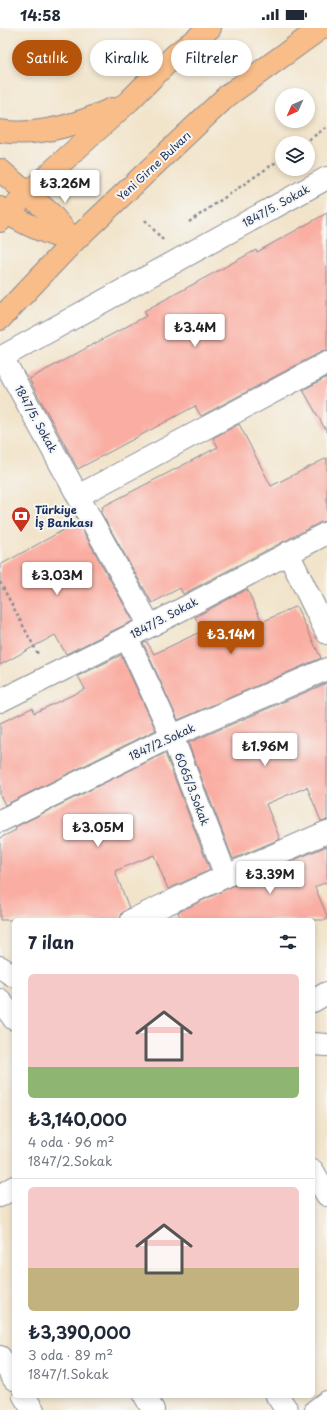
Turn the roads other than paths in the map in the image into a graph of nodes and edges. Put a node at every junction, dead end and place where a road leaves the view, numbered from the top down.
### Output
1 (210, 28) edge
2 (321, 28) edge
3 (129, 101) junction
4 (0, 131) edge
5 (0, 170) edge
6 (327, 178) edge
7 (28, 193) junction
8 (2, 214) edge
9 (74, 241) junction
10 (0, 319) edge
11 (327, 363) edge
12 (78, 496) junction
13 (327, 533) edge
14 (288, 553) junction
15 (150, 626) junction
16 (327, 633) edge
17 (127, 638) junction
18 (327, 669) edge
19 (0, 701) edge
20 (172, 736) junction
21 (0, 821) edge
22 (327, 832) edge
23 (226, 876) junction
24 (136, 918) edge
25 (0, 967) edge
26 (12, 974) edge
27 (327, 993) edge
28 (315, 999) edge
29 (0, 1000) edge
30 (12, 1017) edge
31 (315, 1044) edge
32 (327, 1045) edge
33 (315, 1175) edge
34 (12, 1188) edge
35 (327, 1195) edge
36 (0, 1196) edge
37 (0, 1357) edge
38 (12, 1377) edge
39 (25, 1398) edge
40 (146, 1398) edge
41 (278, 1398) edge
42 (327, 1402) edge
43 (33, 1410) edge
44 (152, 1410) edge
45 (287, 1410) edge
46 (316, 1410) edge

1 - 3 main road
2 - 9 main road, Yeni Girne Bulvarı
3 - 4 main road
3 - 7 main road
5 - 7 main road
6 - 12 street, 1847/5. Sokak
7 - 8 main road
7 - 9 main road
8 - 9 main road
9 - 10 main road, Yeni Girne Bulvarı
11 - 12 street
12 - 15 street
13 - 14 street, 1847/3. Sokak
14 - 15 street, 1847/3. Sokak
14 - 16 street
15 - 17 street, 1847/3. Sokak
17 - 19 street, 1847/3. Sokak
17 - 20 street, 6065/3.Sokak
18 - 20 street, 1847/2.Sokak
20 - 21 street, 1847/2.Sokak
20 - 23 street, 6065/3.Sokak
22 - 23 street
23 - 24 street
25 - 26 street
27 - 28 street
29 - 30 street
31 - 32 street
33 - 35 street
34 - 36 street
37 - 38 street
39 - 43 street
40 - 44 street
41 - 45 street
42 - 46 street

